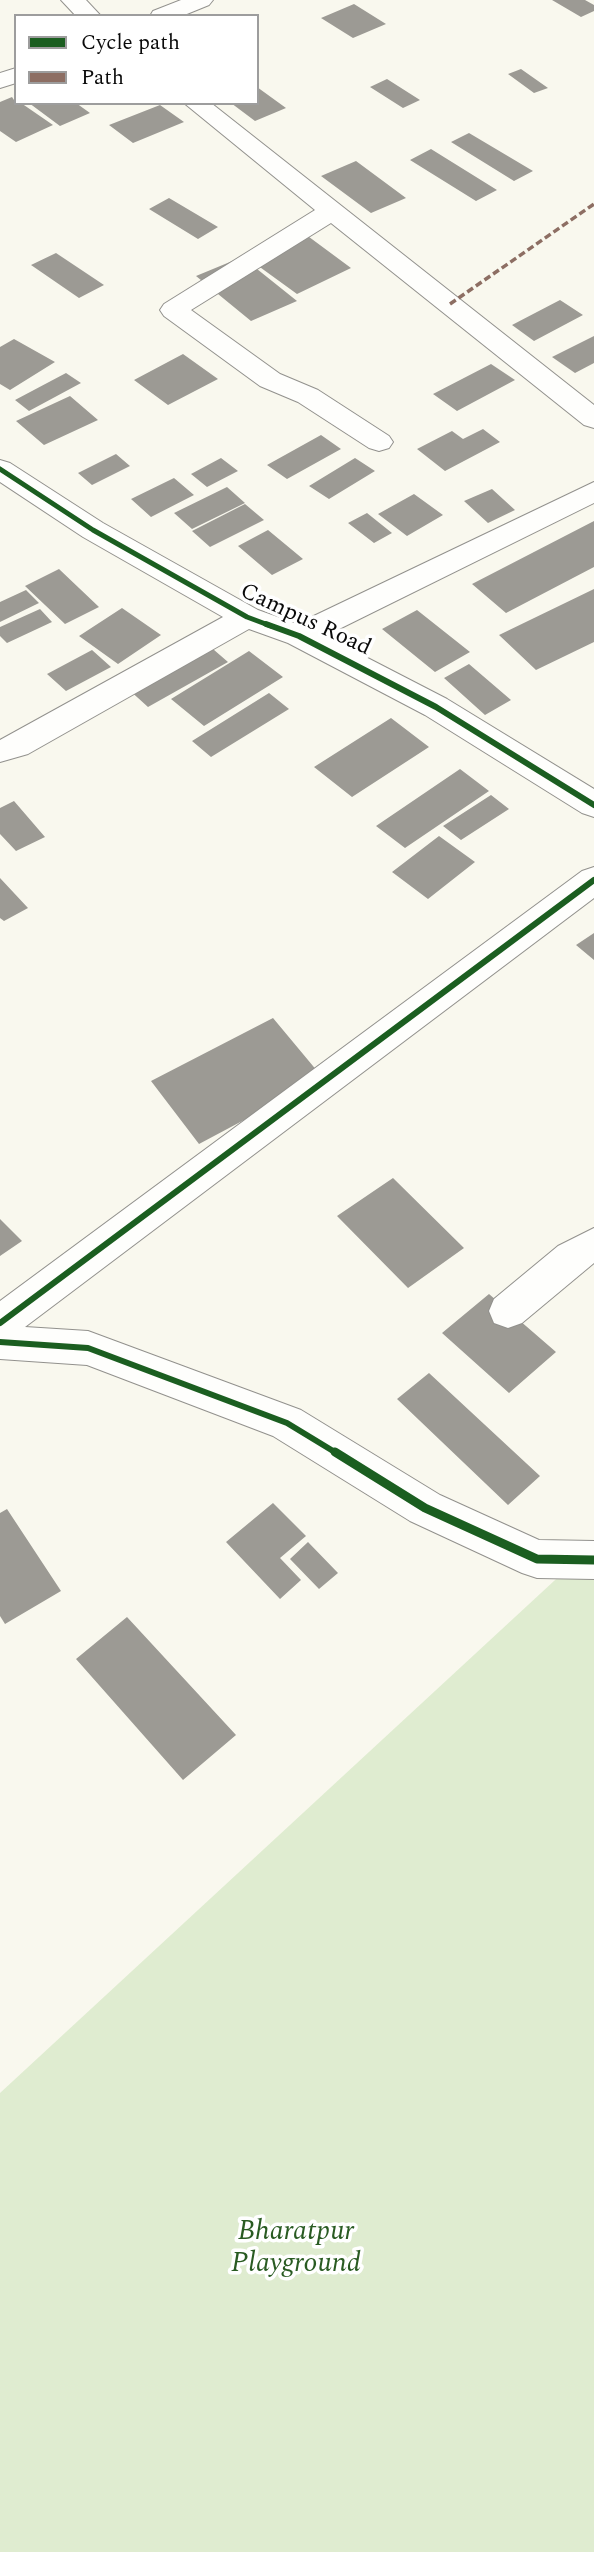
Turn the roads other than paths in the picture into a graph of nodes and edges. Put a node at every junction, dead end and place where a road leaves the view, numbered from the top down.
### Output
1 (74, 0) edge
2 (201, 0) edge
3 (88, 14) edge
4 (166, 14) edge
5 (199, 105) edge
6 (332, 211) junction
7 (587, 405) edge
8 (379, 442) dead end
9 (0, 470) edge
10 (594, 492) edge
11 (247, 617) junction
12 (299, 636) junction
13 (0, 751) edge
14 (594, 805) edge
15 (594, 880) edge
16 (594, 1244) edge
17 (508, 1311) dead end
18 (0, 1323) edge
19 (0, 1342) edge
20 (594, 1560) edge

1 - 3 street
2 - 4 street
5 - 6 street
6 - 7 street
6 - 8 street
9 - 11 street, Campus Road
10 - 12 street
11 - 12 street, Campus Road
11 - 13 street
12 - 14 street, Campus Road
15 - 18 street
16 - 17 street
19 - 20 street

